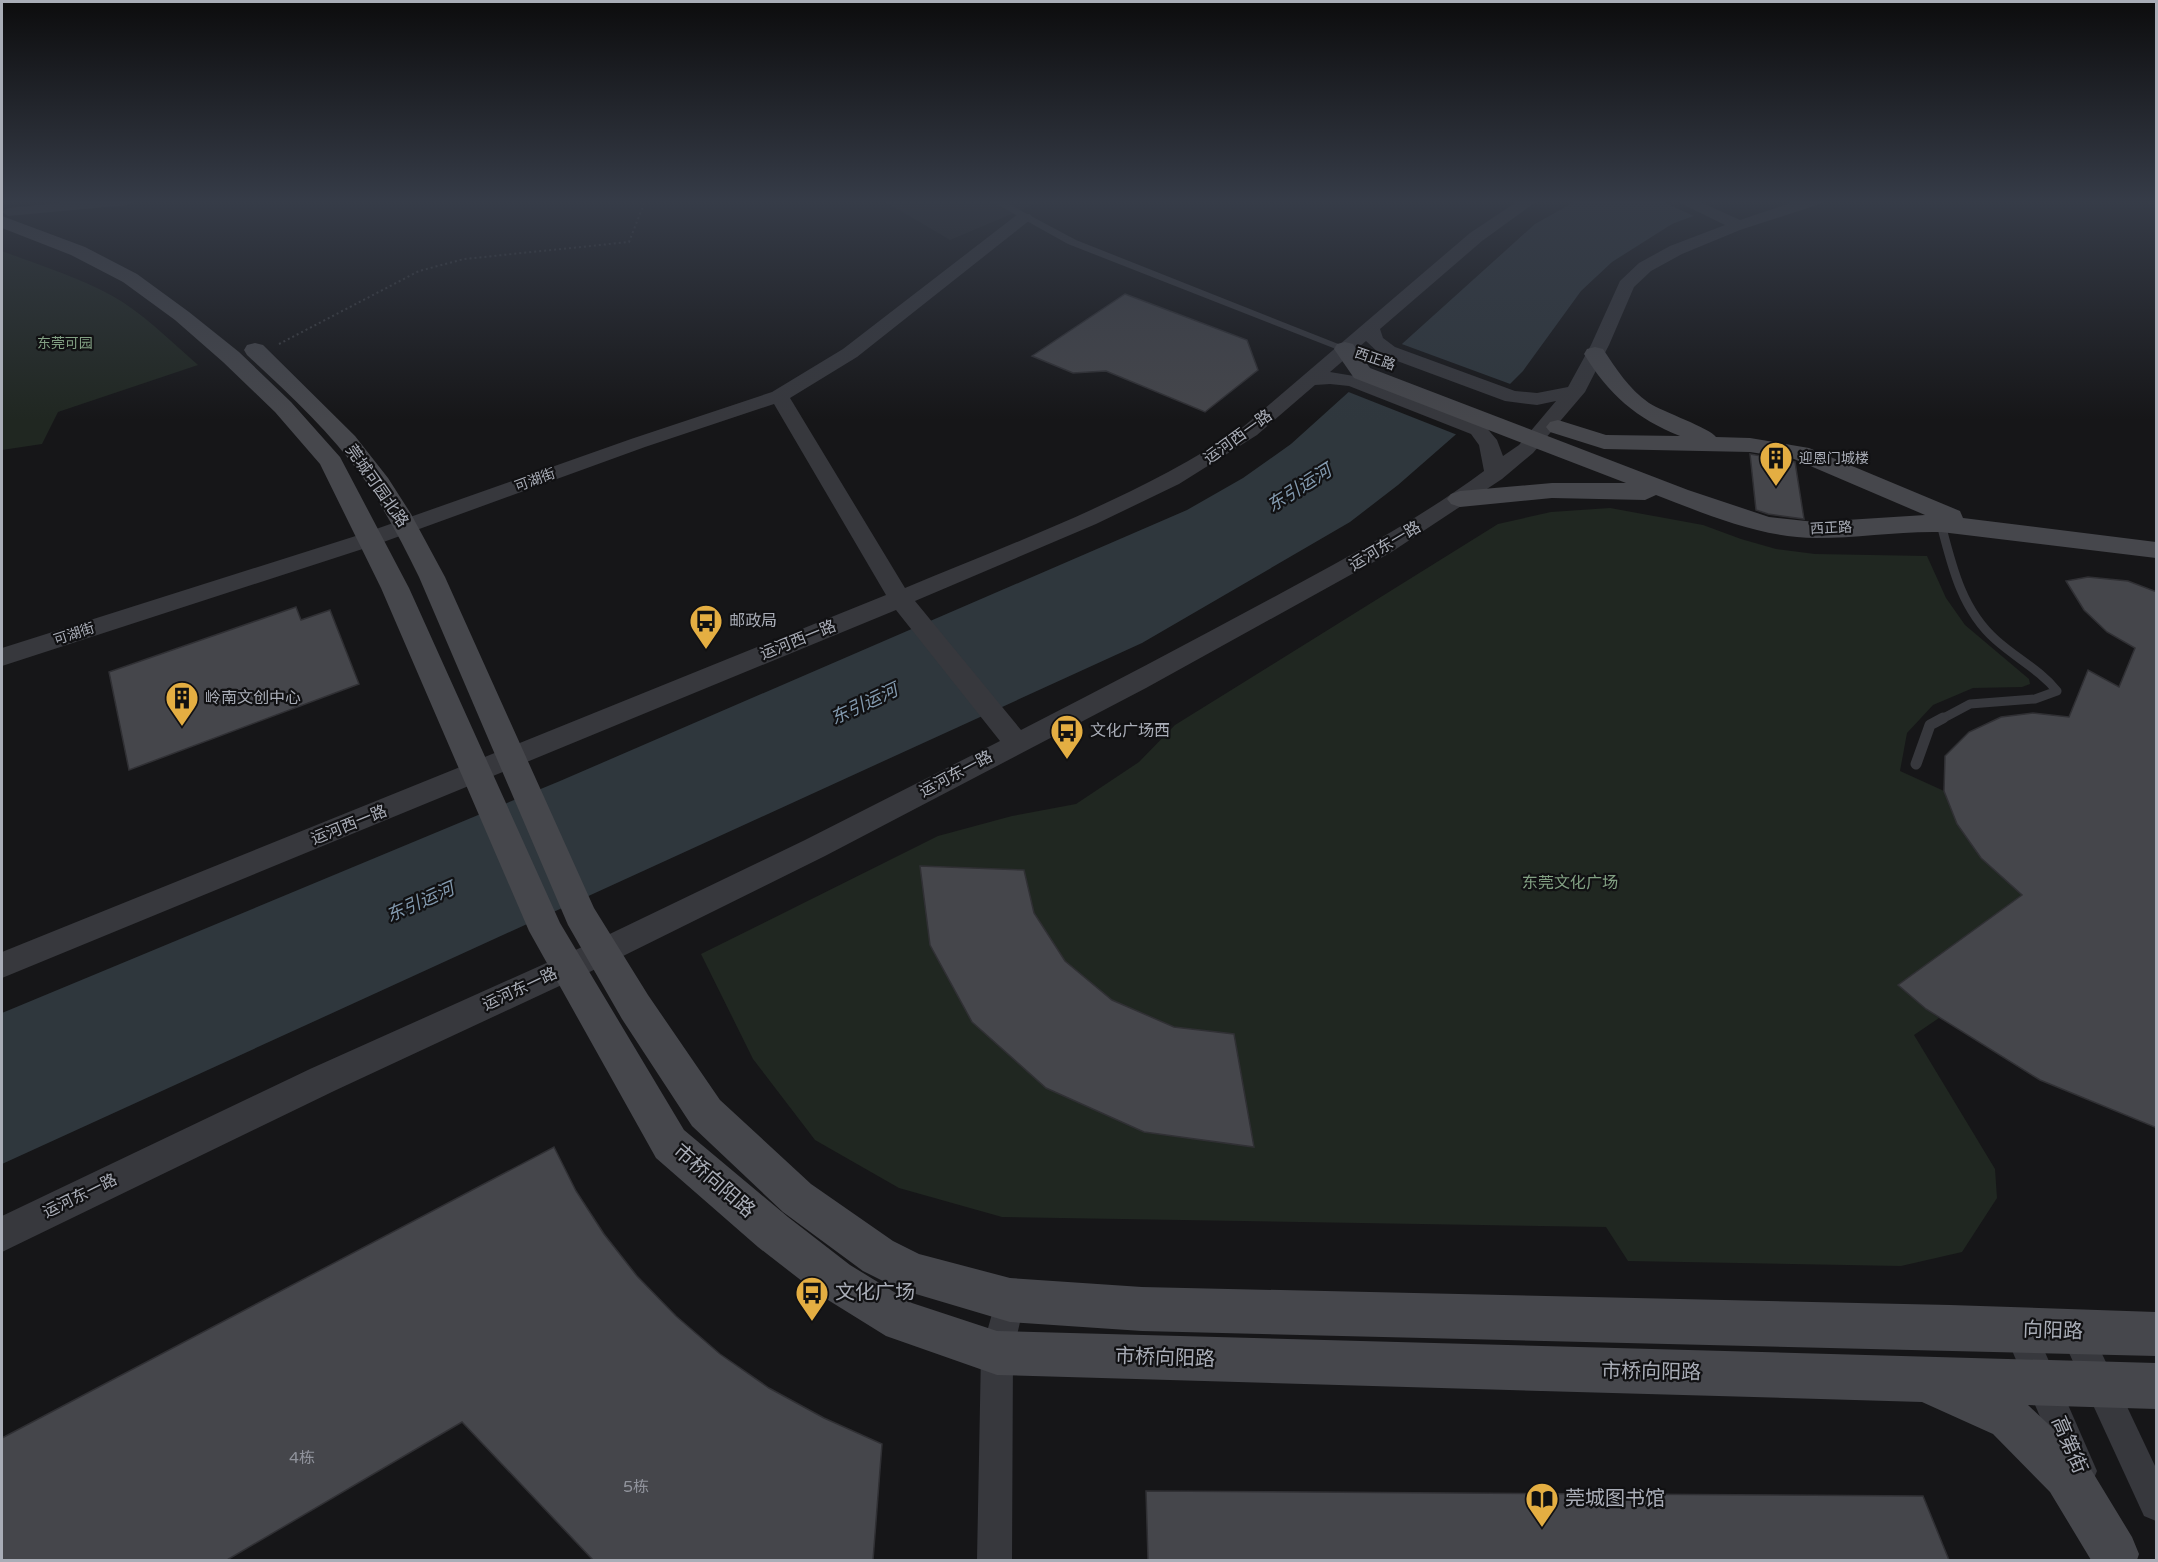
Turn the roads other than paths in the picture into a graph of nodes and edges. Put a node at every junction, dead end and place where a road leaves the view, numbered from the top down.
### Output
1 (122, 274) edge
2 (152, 274) edge
3 (951, 274) edge
4 (1153, 274) edge
5 (1433, 274) edge
6 (1638, 274) edge
7 (1370, 327) junction
8 (1345, 349) junction
9 (1595, 354) junction
10 (1370, 366) junction
11 (1309, 380) junction
12 (1575, 392) junction
13 (779, 396) junction
14 (1495, 414) junction
15 (1542, 431) junction
16 (1731, 444) junction
17 (1495, 475) junction
18 (1679, 495) junction
19 (1460, 499) junction
20 (1941, 524) junction
21 (406, 526) junction
22 (1989, 528) junction
23 (370, 539) junction
24 (2157, 550) edge
25 (906, 608) junction
26 (2, 657) edge
27 (1016, 742) junction
28 (1916, 764) dead end
29 (478, 773) junction
30 (517, 773) junction
31 (580, 915) joint
32 (572, 950) junction
33 (2, 964) edge
34 (2, 1234) edge
35 (1010, 1300) junction
36 (1950, 1327) joint
37 (2019, 1329) junction
38 (2075, 1331) junction
39 (2157, 1334) edge
40 (997, 1353) junction
41 (1922, 1379) junction
42 (2042, 1382) junction
43 (2101, 1384) junction
44 (2157, 1386) edge
45 (2157, 1504) edge
46 (2117, 1557) edge
47 (994, 1560) edge

1 - 23 main road, 莞城可园北路
2 - 21 main road, 莞城可园北路
3 - 13 street, 可湖街
4 - 8 street
5 - 7 street, 运河西一路
6 - 9 street, 运河东一路
7 - 8 street, 运河西一路
7 - 10 street
8 - 10 main road, 西正路
8 - 11 street, 运河西一路
9 - 12 street, 运河东一路
9 - 16 main road
10 - 11 street
10 - 14 main road, 西正路
10 - 14 street
11 - 25 street, 运河西一路
12 - 14 street
12 - 15 street, 运河东一路
13 - 21 street, 可湖街
13 - 25 street
14 - 15 main road, 西正路
14 - 17 street
15 - 16 main road, 西正路
15 - 17 street, 运河东一路
15 - 18 main road, 西正路
16 - 22 main road, 西正路
17 - 19 street, 运河东一路
18 - 19 main road
18 - 20 main road, 西正路
19 - 27 street, 运河东一路
20 - 22 main road, 西正路
20 - 28 lane
21 - 23 street, 可湖街
21 - 30 main road, 莞城可园北路
22 - 24 main road, 西正路
23 - 26 street, 可湖街
23 - 29 main road, 莞城可园北路
25 - 27 street
25 - 30 street, 运河西一路
27 - 32 street, 运河东一路
29 - 30 street, 运河西一路
29 - 32 main road, 莞城可园北路
29 - 33 street, 运河西一路
30 - 31 main road, 莞城可园北路
31 - 32 main road, 市桥向阳路
32 - 34 street, 运河东一路
32 - 35 main road, 市桥向阳路
32 - 40 main road, 市桥向阳路
35 - 36 main road, 市桥向阳路
35 - 40 street
36 - 37 main road, 向阳路
37 - 38 main road, 向阳路
37 - 42 street, 高第街
38 - 39 main road, 向阳路
38 - 43 street
40 - 41 main road, 市桥向阳路
40 - 47 street
41 - 42 main road, 市桥向阳路
41 - 46 main road
42 - 43 main road
42 - 46 street, 高第街
43 - 44 main road
43 - 45 street

